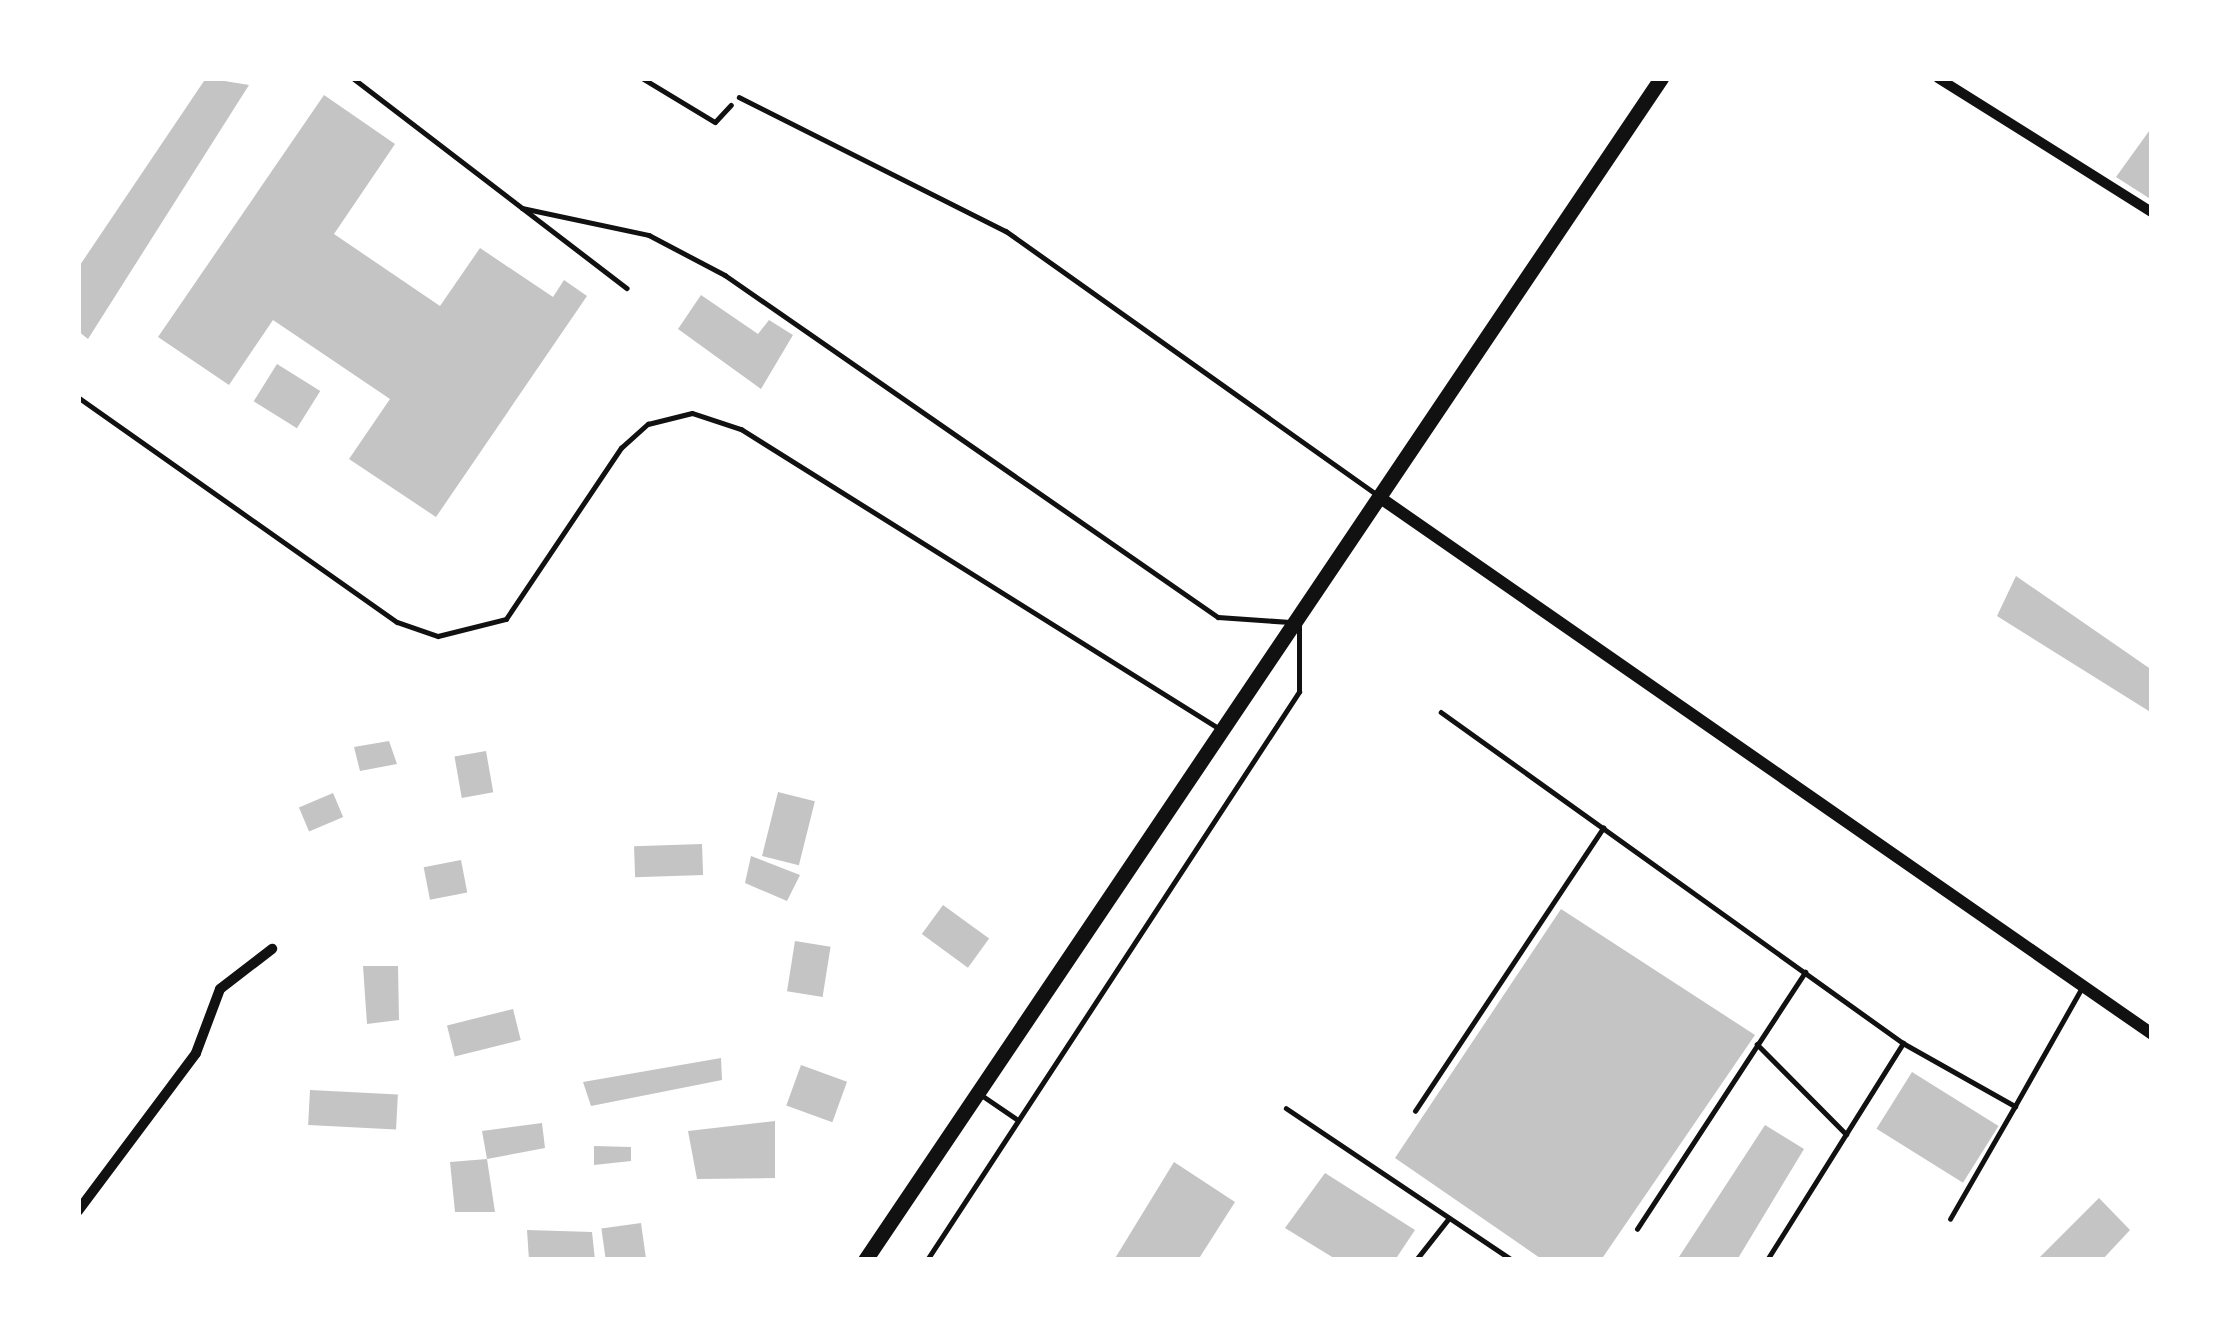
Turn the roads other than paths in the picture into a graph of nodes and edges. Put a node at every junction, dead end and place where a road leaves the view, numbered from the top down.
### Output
1 (353, 78) edge
2 (1661, 78) edge
3 (1938, 78) edge
4 (739, 97) road end
5 (522, 208) junction
6 (2152, 212) edge
7 (627, 288) dead end
8 (78, 397) edge
9 (1382, 499) junction
10 (1299, 622) junction
11 (1441, 712) dead end
12 (1225, 732) junction
13 (1603, 828) junction
14 (272, 949) dead end
15 (1804, 972) junction
16 (2083, 986) junction
17 (2152, 1034) edge
18 (1904, 1043) junction
19 (1757, 1044) junction
20 (979, 1093) junction
21 (2015, 1106) junction
22 (1286, 1108) dead end
23 (1415, 1111) dead end
24 (1018, 1120) junction
25 (1846, 1134) junction
26 (78, 1211) edge
27 (1449, 1218) junction
28 (1950, 1219) dead end
29 (1637, 1229) dead end
30 (865, 1260) edge
31 (928, 1260) edge
32 (1416, 1260) edge
33 (1512, 1260) edge
34 (1767, 1260) edge

1 - 5 lane
2 - 9 main road
3 - 6 street
4 - 9 lane
5 - 7 lane
5 - 10 lane
8 - 12 lane
9 - 10 main road
9 - 16 street
10 - 12 main road
10 - 24 lane
11 - 13 lane
12 - 20 main road
13 - 15 lane
13 - 23 lane
14 - 26 street
15 - 18 lane
15 - 19 lane
16 - 17 street
16 - 21 lane
18 - 21 lane
18 - 25 lane
19 - 25 lane
19 - 29 lane
20 - 24 lane
20 - 30 main road
21 - 28 lane
22 - 27 lane
24 - 31 lane
25 - 34 lane
27 - 32 lane
27 - 33 lane

